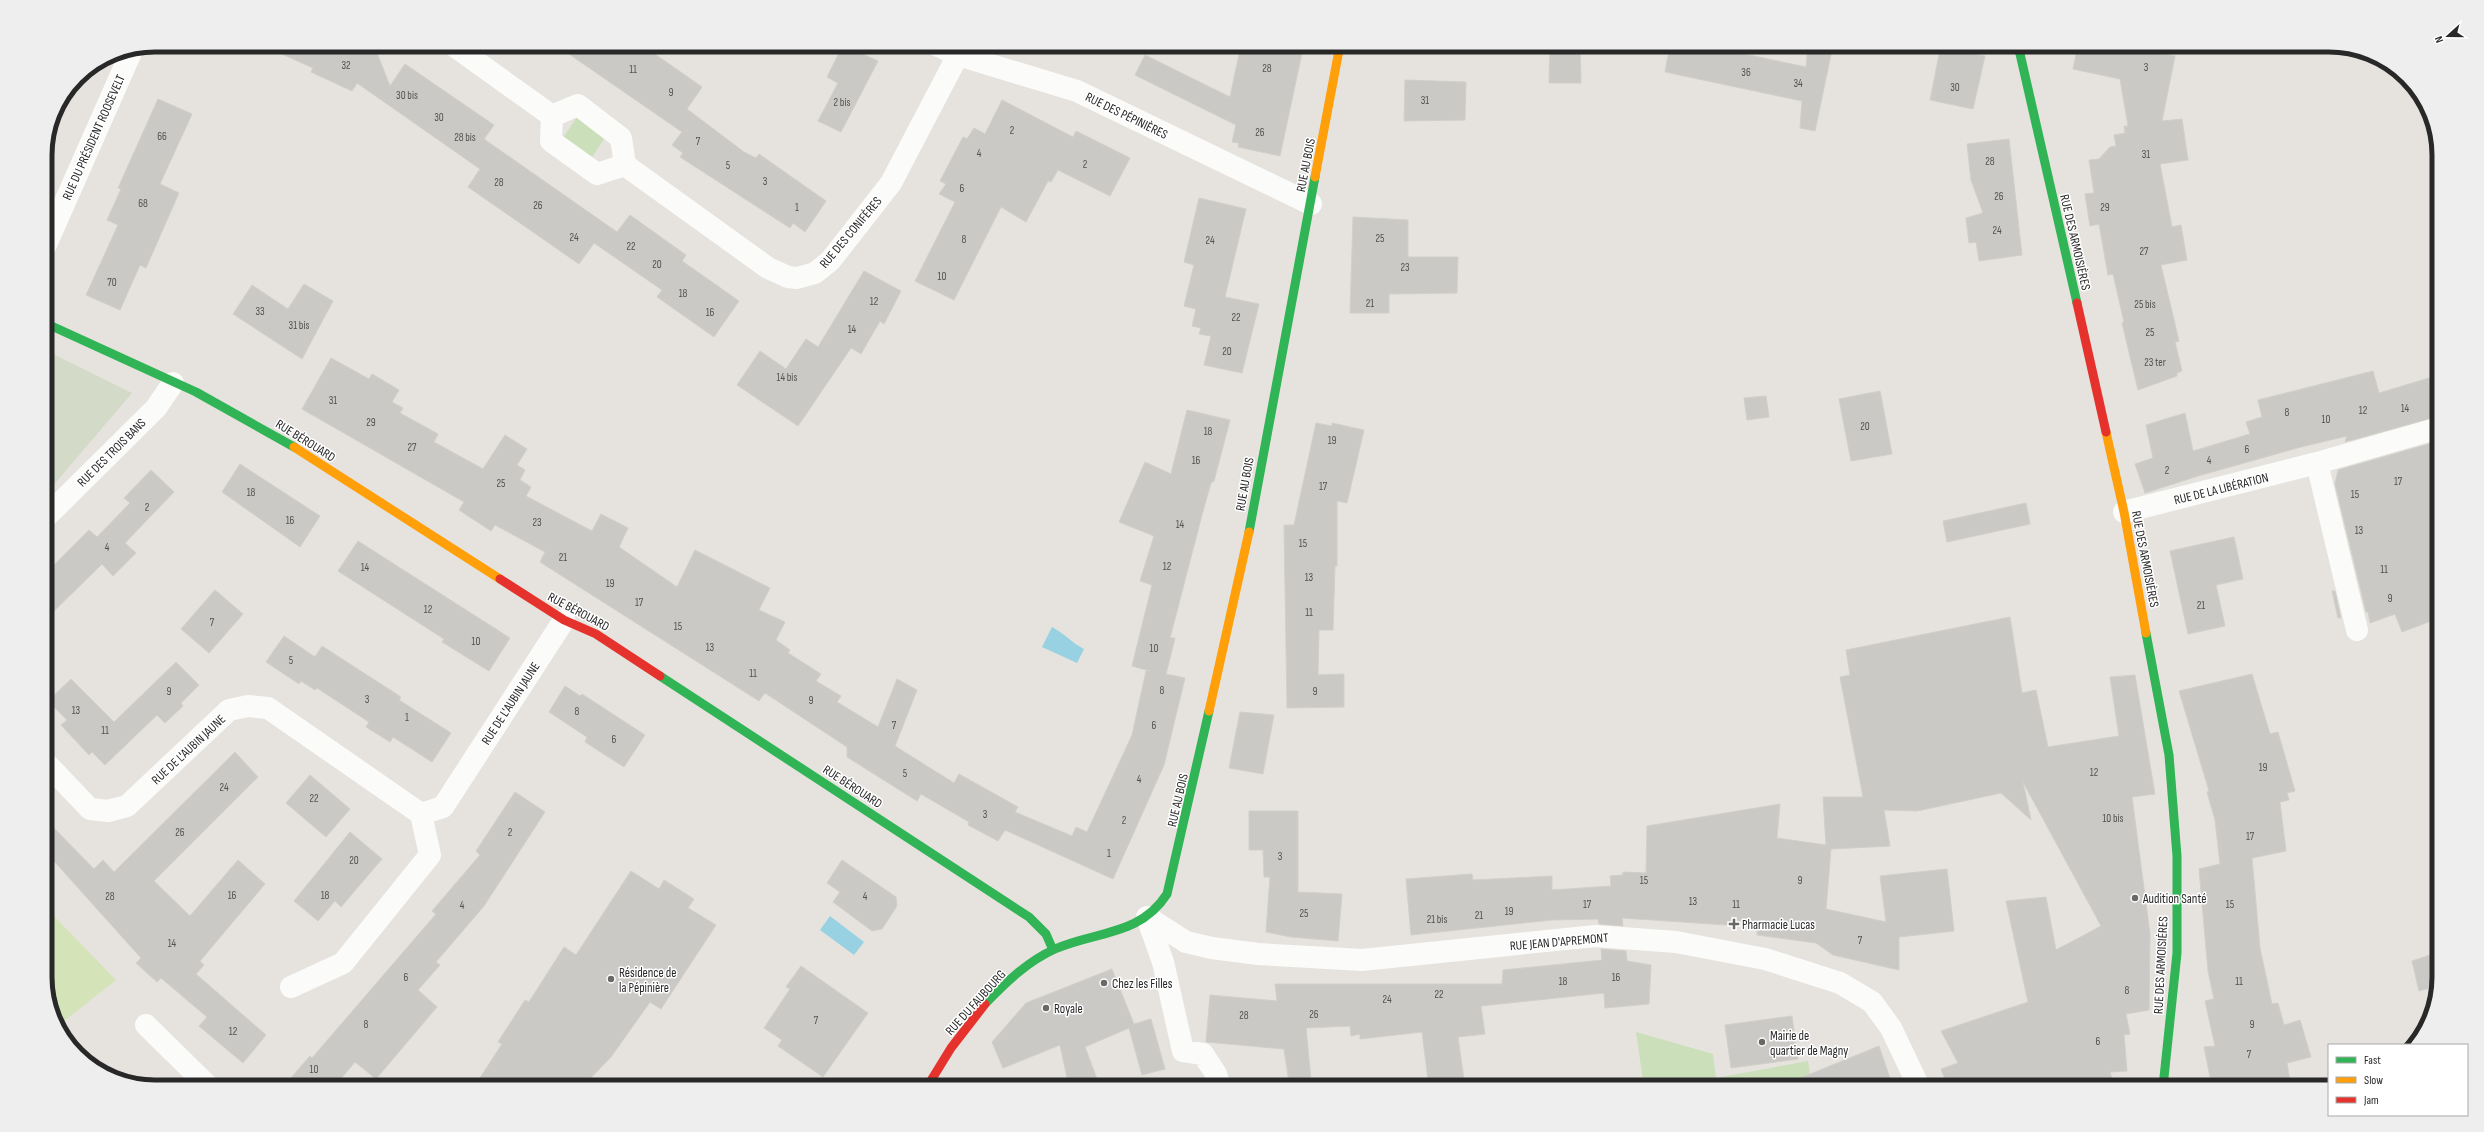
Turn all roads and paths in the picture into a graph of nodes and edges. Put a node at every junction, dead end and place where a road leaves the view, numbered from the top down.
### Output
1 (463, 52) edge
2 (951, 52) edge
3 (1339, 52) edge
4 (2020, 52) edge
5 (958, 55) junction
6 (130, 56) edge
7 (552, 116) junction
8 (625, 165) junction
9 (1311, 204) junction
10 (52, 231) edge
11 (52, 326) edge
12 (173, 383) junction
13 (2432, 430) edge
14 (2317, 463) junction
15 (52, 511) edge
16 (2124, 512) junction
17 (564, 620) junction
18 (2357, 630) dead end
19 (52, 769) edge
20 (421, 814) junction
21 (1147, 917) junction
22 (1053, 950) junction
23 (291, 987) dead end
24 (146, 1025) dead end
25 (202, 1080) edge
26 (931, 1080) edge
27 (1218, 1080) edge
28 (1916, 1080) edge
29 (2164, 1080) edge

1 - 7 street
2 - 5 street, RUE DES PÉPINIÈRES
3 - 9 street, RUE AU BOIS
4 - 16 street, RUE DES ARMOISIÈRES
5 - 8 street, RUE DES CONIFÈRES
5 - 9 street, RUE DES PÉPINIÈRES
6 - 10 street, RUE DU PRÉSIDENT ROOSEVELT
7 - 8 street
7 - 8 street
9 - 21 street, RUE AU BOIS
11 - 12 street, RUE BÉROUARD
12 - 15 street, RUE DES TROIS BANS
12 - 17 street, RUE BÉROUARD
13 - 14 street, RUE DE LA LIBÉRATION
14 - 16 street, RUE DE LA LIBÉRATION
14 - 18 street
16 - 29 street, RUE DES ARMOISIÈRES
17 - 20 street, RUE DE L'AUBIN JAUNE
17 - 22 street, RUE BÉROUARD
19 - 20 street, RUE DE L'AUBIN JAUNE
20 - 23 street
21 - 22 street, RUE DU FAUBOURG
21 - 27 street
21 - 28 street, RUE JEAN D'APREMONT
22 - 26 street, RUE DU FAUBOURG
24 - 25 street

